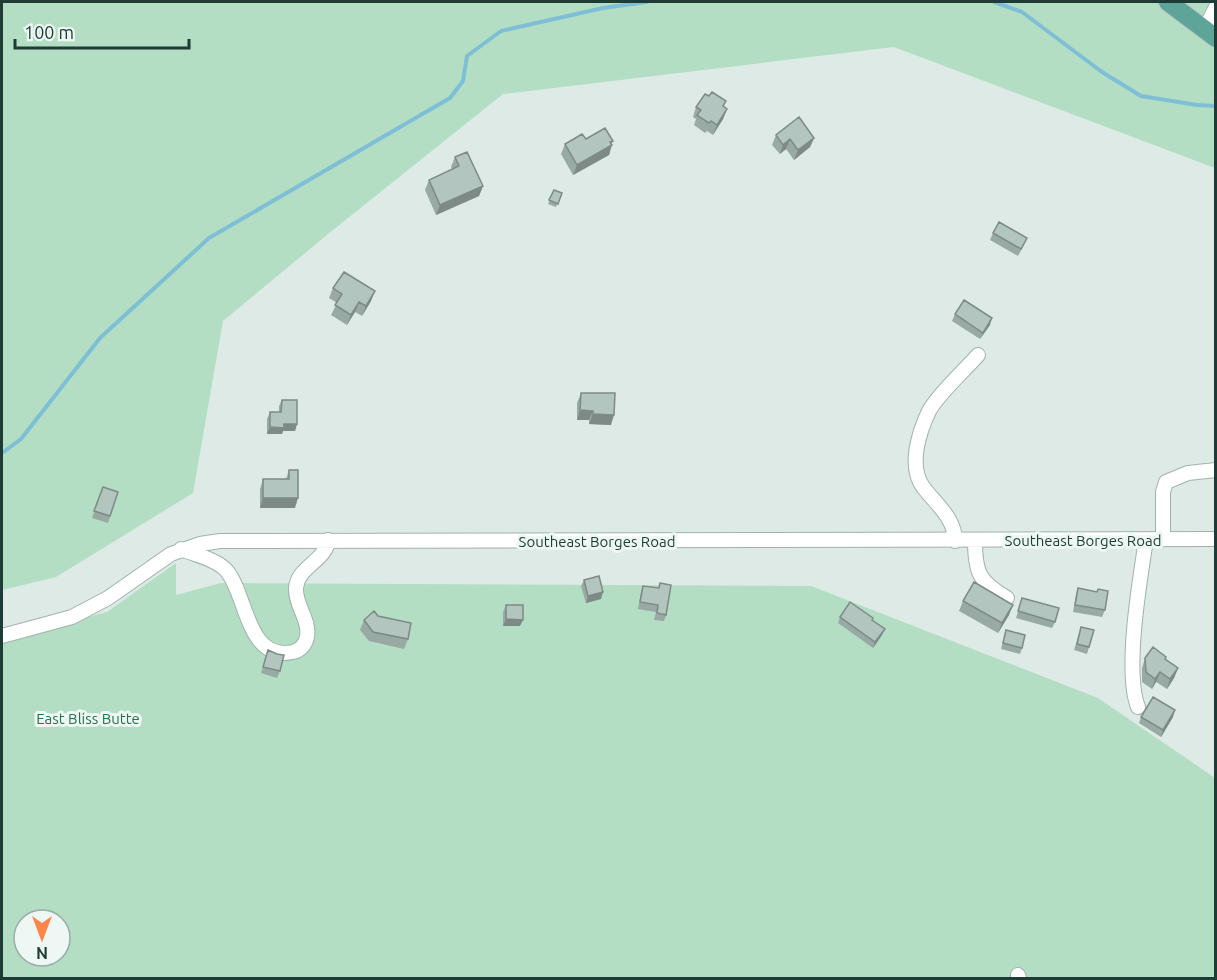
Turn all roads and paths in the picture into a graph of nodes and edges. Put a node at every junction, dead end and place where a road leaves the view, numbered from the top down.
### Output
1 (1168, 2) edge
2 (1215, 7) edge
3 (1210, 34) edge
4 (978, 355) dead end
5 (1215, 470) edge
6 (1163, 539) junction
7 (1215, 539) edge
8 (328, 540) junction
9 (1146, 540) junction
10 (955, 541) junction
11 (975, 541) junction
12 (181, 549) junction
13 (1007, 598) edge
14 (2, 636) edge
15 (1138, 707) dead end

1 - 3 main road
2 - 3 street
4 - 10 street
5 - 6 street
6 - 7 street, Southeast Borges Road
6 - 9 street, Southeast Borges Road
8 - 10 street, Southeast Borges Road
8 - 12 street, Southeast Borges Road
8 - 12 street
9 - 11 street, Southeast Borges Road
9 - 15 street
10 - 11 street, Southeast Borges Road
11 - 13 street
12 - 14 street, Southeast Borges Road

